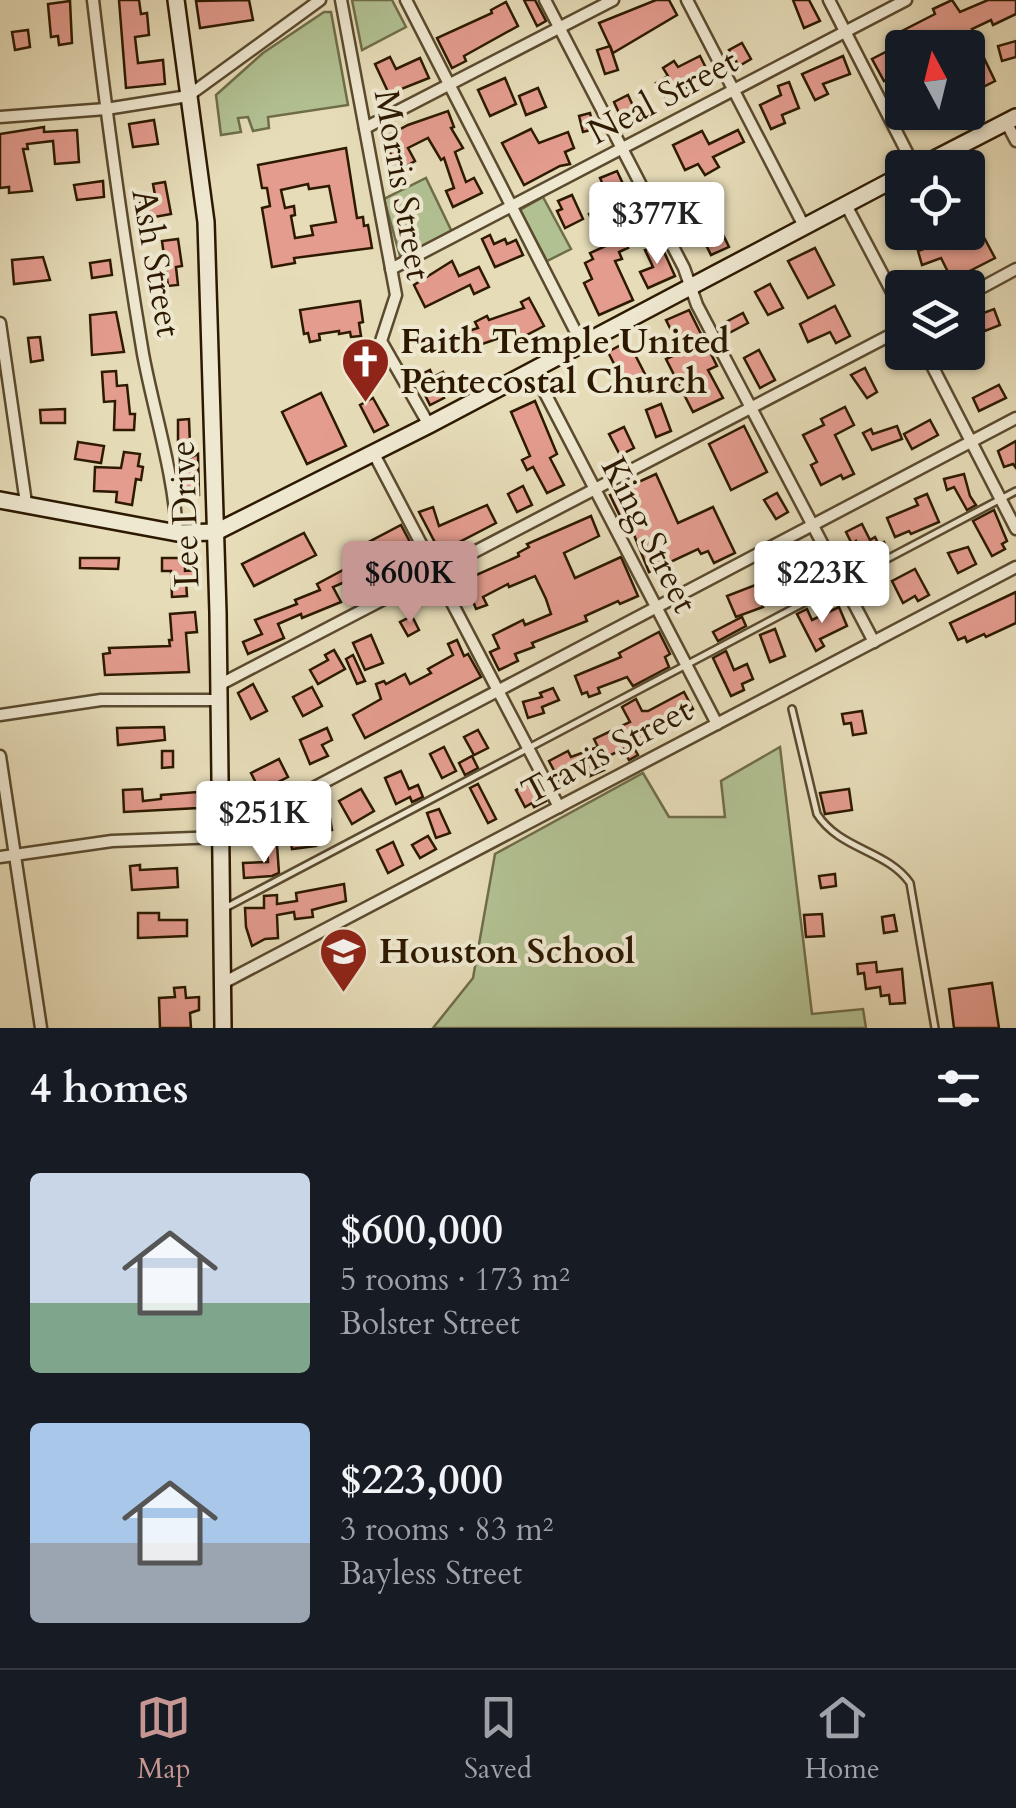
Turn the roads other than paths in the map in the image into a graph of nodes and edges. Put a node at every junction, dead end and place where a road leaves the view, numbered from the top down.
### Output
1 (93, 0) edge
2 (176, 0) edge
3 (320, 0) edge
4 (341, 0) edge
5 (406, 0) edge
6 (545, 0) edge
7 (614, 0) edge
8 (687, 0) edge
9 (828, 0) edge
10 (906, 0) edge
11 (559, 28) junction
12 (845, 32) junction
13 (449, 86) junction
14 (734, 91) junction
15 (188, 96) junction
16 (106, 109) junction
17 (0, 117) edge
18 (1011, 119) edge
19 (365, 128) junction
20 (1016, 141) edge
21 (622, 148) junction
22 (907, 150) edge
23 (951, 150) edge
24 (885, 184) edge
25 (846, 206) junction
26 (512, 208) junction
27 (805, 228) junction
28 (392, 269) junction
29 (1016, 269) edge
30 (885, 279) edge
31 (985, 286) edge
32 (689, 288) junction
33 (0, 323) edge
34 (885, 338) edge
35 (582, 344) junction
36 (533, 370) junction
37 (934, 370) edge
38 (751, 408) junction
39 (1016, 418) edge
40 (428, 426) junction
41 (972, 442) junction
42 (374, 454) junction
43 (595, 489) junction
44 (1016, 491) edge
45 (0, 500) edge
46 (1000, 500) junction
47 (26, 504) junction
48 (814, 525) junction
49 (1016, 529) edge
50 (216, 532) junction
51 (177, 533) junction
52 (1016, 567) edge
53 (436, 573) junction
54 (843, 584) junction
55 (656, 608) junction
56 (874, 642) junction
57 (687, 667) junction
58 (498, 690) junction
59 (219, 692) junction
60 (792, 709) dead end
61 (0, 714) edge
62 (717, 724) junction
63 (529, 750) junction
64 (0, 756) edge
65 (559, 807) junction
66 (220, 837) junction
67 (15, 855) junction
68 (0, 858) edge
69 (220, 910) junction
70 (223, 983) junction
71 (40, 1028) edge
72 (223, 1028) edge
73 (934, 1028) edge

1 - 16 street, Ash Street
2 - 15 main road, Lee Drive
3 - 15 street
4 - 19 street, Morris Street
5 - 13 street
6 - 11 street
7 - 11 street
8 - 14 street
9 - 12 street
10 - 12 street, Neal Street
11 - 13 street
11 - 21 street
12 - 14 street, Neal Street
12 - 22 street
13 - 19 street
13 - 26 street
14 - 21 street, Neal Street
14 - 27 street
15 - 16 street
15 - 50 main road, Lee Drive
16 - 17 street
16 - 51 street, Ash Street
18 - 20 street
18 - 23 main road
19 - 28 street, Morris Street
21 - 26 street, Neal Street
21 - 32 street
24 - 25 main road
25 - 27 main road
25 - 30 street
26 - 28 street, Neal Street
26 - 35 street
27 - 32 main road
28 - 40 street, Morris Street
29 - 31 street
32 - 35 main road
32 - 38 street
33 - 47 street
34 - 38 street
35 - 36 main road
36 - 40 main road
36 - 43 street, King Street
37 - 41 street
38 - 43 street
38 - 48 street
39 - 41 street
40 - 42 main road
41 - 46 street
41 - 48 street
42 - 50 main road
42 - 53 street
43 - 53 street
43 - 55 street, King Street
44 - 46 lane
45 - 47 main road
46 - 49 street
46 - 54 lane
47 - 51 main road
48 - 54 street
48 - 55 street
50 - 51 main road
50 - 59 main road, Lee Drive
52 - 56 street, Travis Street
53 - 58 street
53 - 59 street
54 - 56 street
54 - 57 lane
55 - 57 street, King Street
55 - 58 street
56 - 62 street, Travis Street
57 - 62 street, King Street
57 - 63 lane
58 - 63 street
58 - 66 street
59 - 61 street
59 - 66 main road, Lee Drive
60 - 73 lane
62 - 65 street, Travis Street
63 - 65 street
63 - 69 lane
64 - 67 street
65 - 70 street, Travis Street
66 - 67 street
66 - 69 main road, Lee Drive
67 - 68 street
67 - 71 street
69 - 70 main road, Lee Drive
70 - 72 main road, Lee Drive

